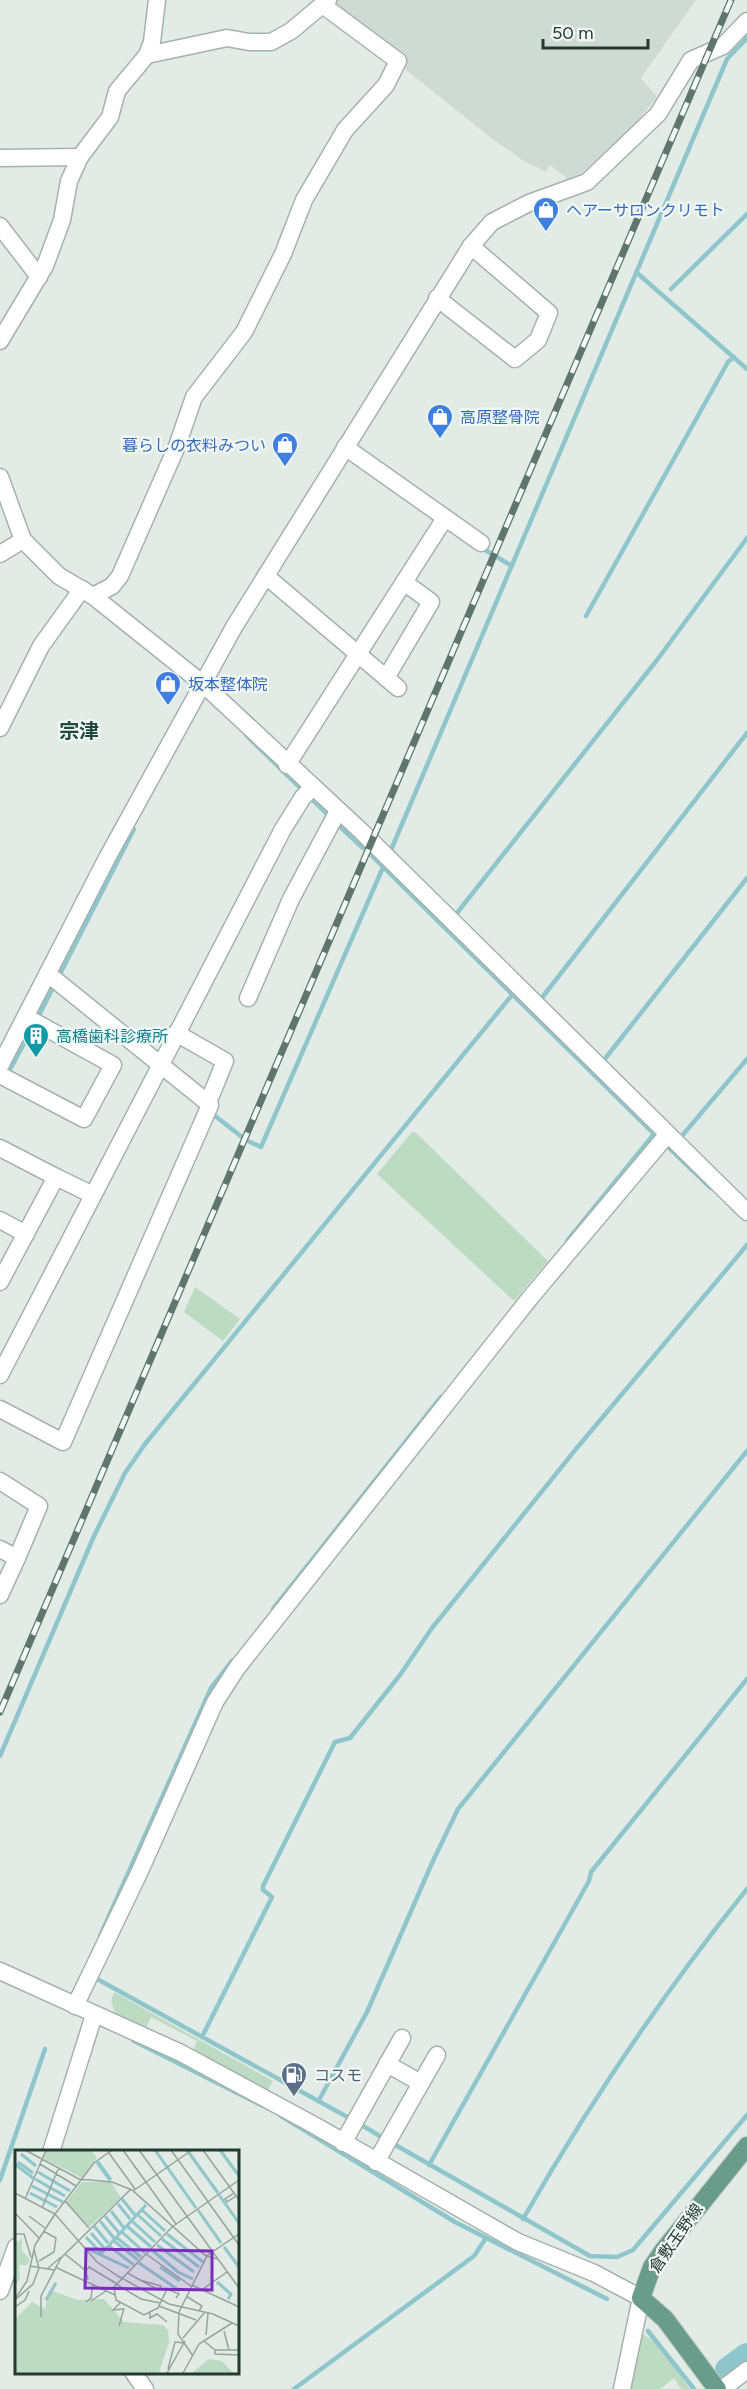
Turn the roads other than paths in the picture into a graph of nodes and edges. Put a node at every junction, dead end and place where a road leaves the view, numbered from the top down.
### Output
1 (157, 0) edge
2 (326, 3) edge
3 (747, 21) edge
4 (147, 55) junction
5 (80, 157) junction
6 (0, 158) edge
7 (0, 226) edge
8 (471, 246) junction
9 (39, 278) junction
10 (437, 298) junction
11 (0, 341) edge
12 (345, 447) junction
13 (0, 477) edge
14 (445, 518) junction
15 (23, 540) junction
16 (481, 543) dead end
17 (0, 554) edge
18 (266, 576) junction
19 (404, 582) junction
20 (87, 593) junction
21 (358, 653) junction
22 (203, 684) junction
23 (0, 728) edge
24 (287, 765) junction
25 (308, 792) junction
26 (334, 817) junction
27 (54, 979) junction
28 (248, 998) dead end
29 (32, 1021) junction
30 (176, 1033) junction
31 (159, 1070) junction
32 (4, 1074) edge
33 (211, 1109) junction
34 (664, 1139) junction
35 (0, 1148) edge
36 (56, 1177) junction
37 (88, 1193) junction
38 (747, 1212) edge
39 (0, 1220) edge
40 (26, 1234) junction
41 (0, 1282) edge
42 (1, 1366) edge
43 (0, 1409) edge
44 (0, 1481) edge
45 (0, 1549) edge
46 (17, 1558) junction
47 (0, 1595) edge
48 (0, 1971) edge
49 (75, 2007) junction
50 (94, 2015) junction
51 (402, 2038) dead end
52 (437, 2055) dead end
53 (387, 2064) junction
54 (421, 2083) junction
55 (343, 2142) junction
56 (747, 2146) edge
57 (52, 2150) edge
58 (376, 2162) junction
59 (15, 2250) edge
60 (0, 2291) edge
61 (641, 2298) junction
62 (747, 2370) edge
63 (134, 2374) edge
64 (145, 2389) edge
65 (622, 2389) edge
66 (719, 2389) edge

1 - 4 street
2 - 4 street
2 - 20 street
3 - 8 street
4 - 5 street
5 - 6 street
5 - 9 street
7 - 9 street
8 - 10 street
8 - 10 street
9 - 11 street
10 - 12 street
12 - 14 street
12 - 18 street
13 - 15 street
14 - 16 street
14 - 19 street
15 - 17 street
15 - 20 street
18 - 21 street
18 - 22 street
19 - 21 street
19 - 21 street
20 - 22 street
20 - 23 street
21 - 24 street
22 - 24 street
22 - 27 street
24 - 25 street
25 - 26 street
25 - 30 street
26 - 28 street
26 - 34 street
27 - 29 street
27 - 31 street
29 - 32 street
29 - 32 street
30 - 31 street
30 - 33 street
31 - 33 street
31 - 37 street
33 - 43 street
34 - 38 street
34 - 49 street
35 - 36 street
36 - 37 street
36 - 40 street
37 - 42 street
39 - 40 street
40 - 41 street
44 - 46 street
45 - 46 street
46 - 47 street
48 - 49 street
49 - 50 street
50 - 55 street
50 - 57 street
51 - 53 street
52 - 54 street
53 - 54 street
53 - 55 street
54 - 58 street
55 - 58 street
56 - 61 main road, 倉敷玉野線
58 - 61 street
59 - 60 street
61 - 65 street
61 - 66 main road
62 - 66 street
63 - 64 street

